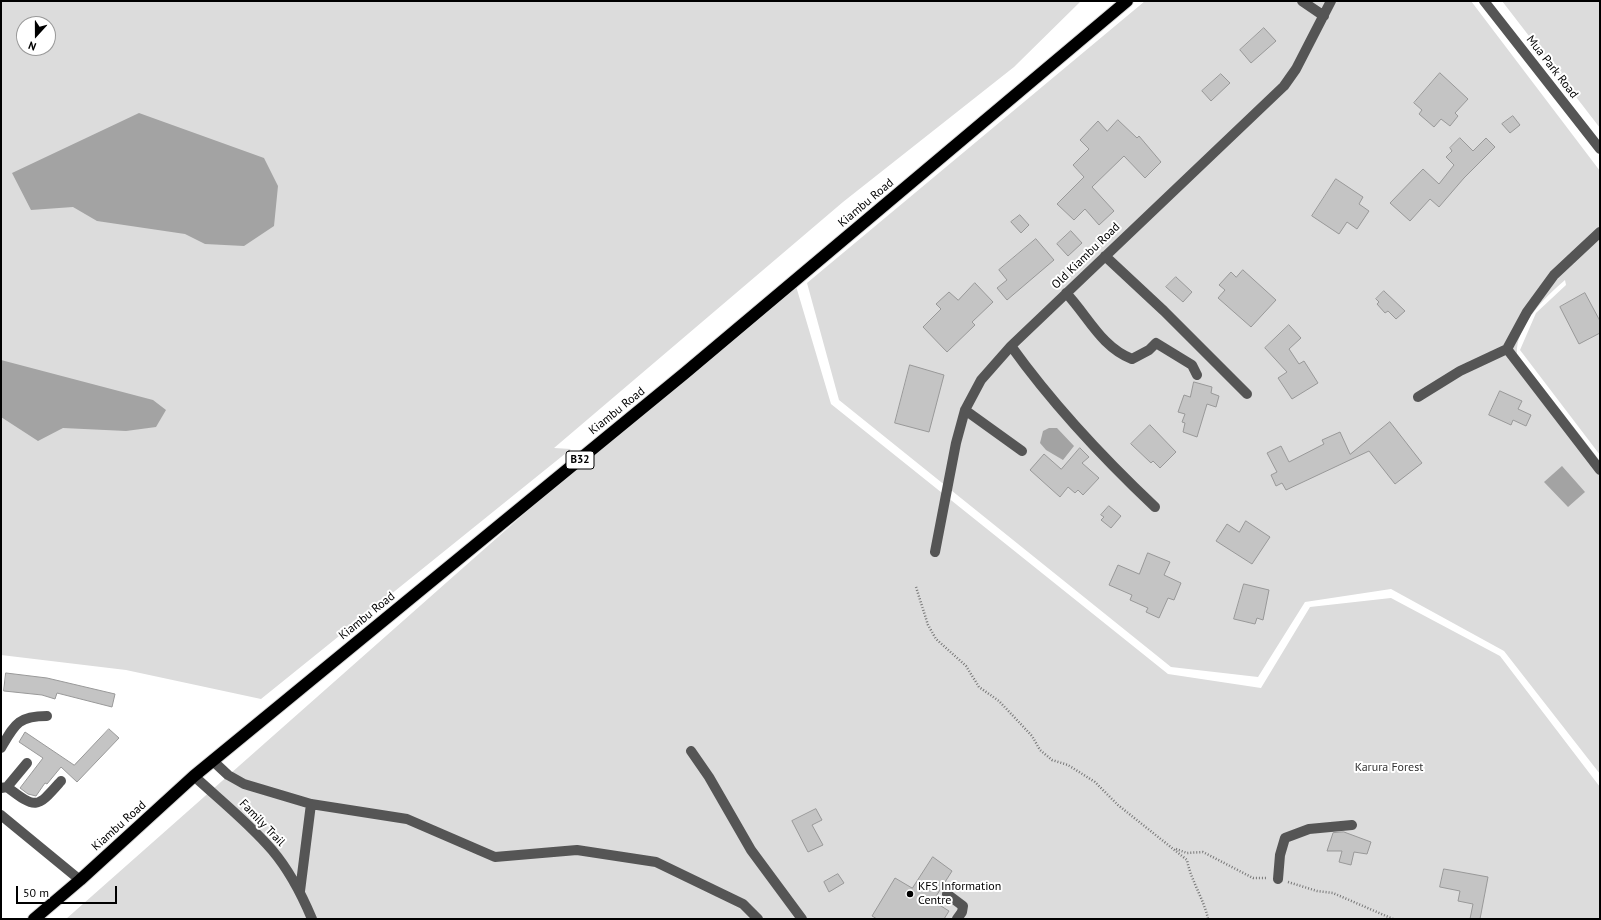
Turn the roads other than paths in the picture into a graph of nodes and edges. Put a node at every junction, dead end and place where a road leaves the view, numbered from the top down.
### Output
1 (1127, 1) edge
2 (1302, 1) edge
3 (1331, 1) edge
4 (1484, 1) edge
5 (1324, 16) junction
6 (1600, 148) edge
7 (1600, 232) edge
8 (1105, 256) junction
9 (1066, 293) junction
10 (1011, 346) junction
11 (1507, 350) junction
12 (1197, 375) dead end
13 (1247, 394) dead end
14 (1418, 397) dead end
15 (964, 410) junction
16 (1022, 451) dead end
17 (1600, 470) edge
18 (1155, 507) dead end
19 (935, 552) dead end
20 (47, 716) dead end
21 (1, 748) edge
22 (691, 751) dead end
23 (213, 761) junction
24 (27, 763) dead end
25 (194, 776) junction
26 (61, 781) dead end
27 (4, 788) edge
28 (311, 804) junction
29 (1, 815) edge
30 (1352, 825) dead end
31 (1278, 879) dead end
32 (80, 880) junction
33 (300, 891) junction
34 (947, 894) dead end
35 (34, 919) edge
36 (312, 919) edge
37 (758, 919) edge
38 (802, 919) edge
39 (957, 919) edge

1 - 23 highway, Kiambu Road / B32
2 - 5 street
3 - 5 street
4 - 6 street, Mua Park Road
5 - 8 street, Old Kiambu Road
7 - 11 street
8 - 9 street, Old Kiambu Road
8 - 13 street
9 - 10 street, Old Kiambu Road
9 - 12 street
10 - 15 street, Old Kiambu Road
10 - 18 street
11 - 14 street
11 - 17 street
15 - 16 street
15 - 19 street, Old Kiambu Road
20 - 21 street
22 - 38 street
23 - 25 highway, Kiambu Road / B32
23 - 28 street
24 - 27 street
25 - 32 highway, Kiambu Road / B32
25 - 33 street, Family Trail
26 - 27 street
28 - 33 street
28 - 37 street
29 - 32 street
30 - 31 street
32 - 35 highway, Kiambu Road / B32
33 - 36 street, Family Trail
34 - 39 street

